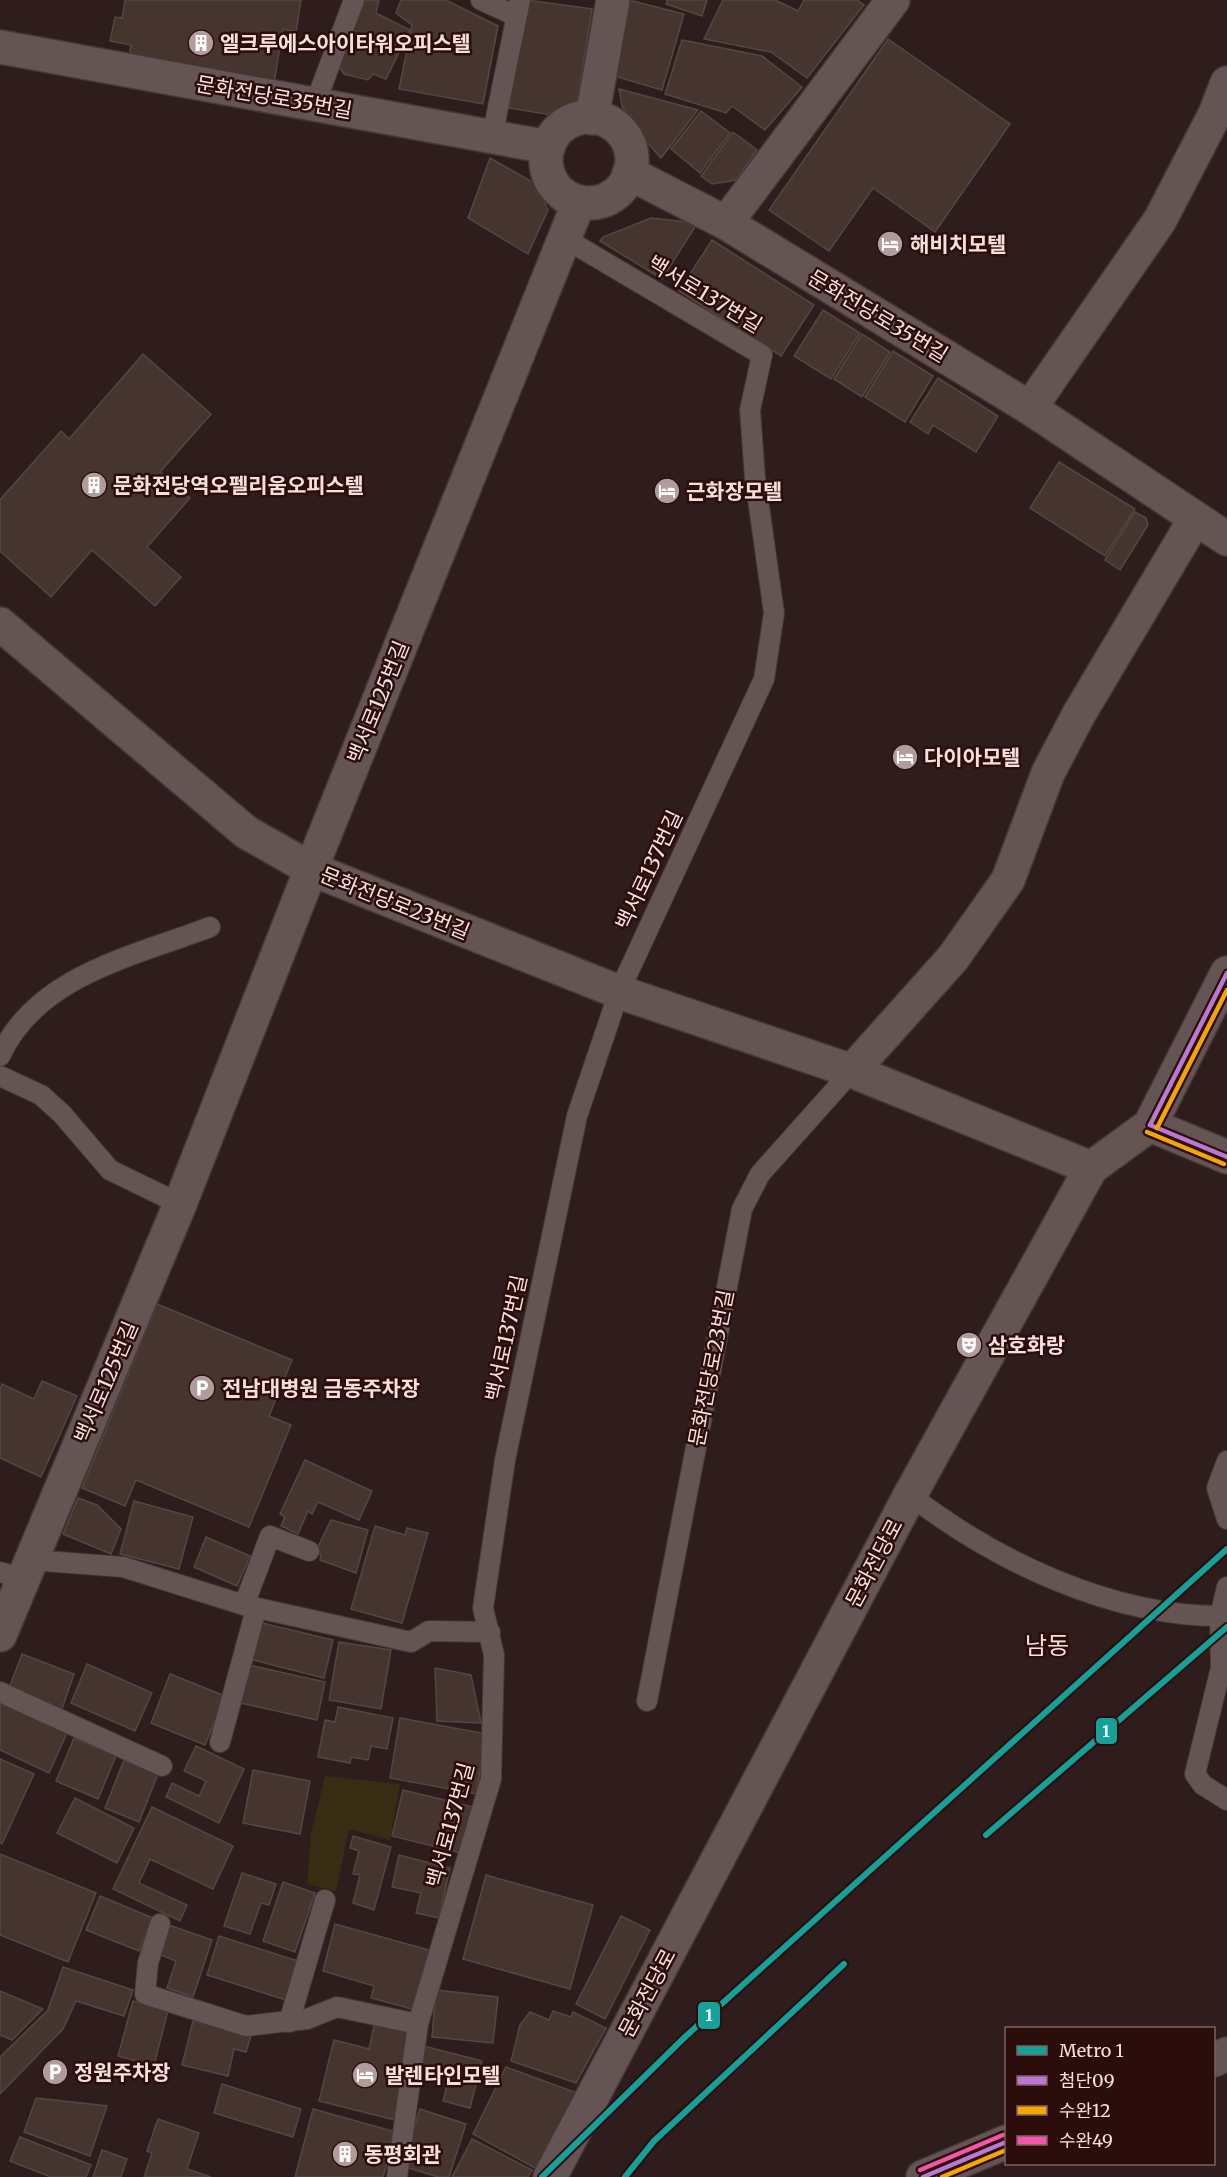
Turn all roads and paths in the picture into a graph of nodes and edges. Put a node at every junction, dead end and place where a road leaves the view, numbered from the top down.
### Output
1 (354, 0) edge
2 (481, 0) edge
3 (613, 0) edge
4 (893, 0) edge
5 (518, 8) edge
6 (0, 47) edge
7 (1227, 83) edge
8 (315, 104) junction
9 (592, 118) junction
10 (492, 137) junction
11 (548, 147) junction
12 (629, 173) junction
13 (579, 202) junction
14 (726, 223) junction
15 (564, 238) junction
16 (1030, 408) junction
17 (1195, 519) junction
18 (1227, 539) edge
19 (0, 624) edge
20 (310, 869) junction
21 (210, 927) dead end
22 (1227, 973) edge
23 (619, 992) junction
24 (0, 1056) edge
25 (852, 1071) junction
26 (0, 1076) edge
27 (1150, 1125) junction
28 (1227, 1157) edge
29 (1091, 1168) junction
30 (180, 1204) junction
31 (1227, 1461) edge
32 (910, 1495) junction
33 (1227, 1519) edge
34 (309, 1551) dead end
35 (18, 1570) edge
36 (1227, 1587) edge
37 (250, 1607) junction
38 (1220, 1616) junction
39 (490, 1632) junction
40 (0, 1635) edge
41 (0, 1692) edge
42 (647, 1701) dead end
43 (220, 1742) dead end
44 (162, 1766) dead end
45 (1227, 1800) edge
46 (325, 1900) dead end
47 (160, 1924) dead end
48 (289, 2022) junction
49 (417, 2024) junction
50 (1005, 2142) edge
51 (930, 2176) edge
52 (397, 2177) edge
53 (550, 2177) edge

1 - 8 lane
2 - 5 lane
3 - 9 street
4 - 14 street
5 - 10 lane
6 - 8 street, 문화전당로35번길
7 - 16 street
8 - 10 street, 문화전당로35번길
9 - 11 street
9 - 12 street
10 - 11 street, 문화전당로35번길
11 - 13 street
12 - 13 street
12 - 14 street, 문화전당로35번길
13 - 15 street, 백서로125번길
14 - 16 street, 문화전당로35번길
15 - 20 street, 백서로125번길
15 - 23 lane, 백서로137번길
16 - 17 street, 문화전당로35번길
17 - 18 street, 문화전당로35번길
17 - 25 street, 문화전당로23번길
19 - 20 street, 문화전당로23번길
20 - 23 street, 문화전당로23번길
20 - 30 street, 백서로125번길
21 - 24 lane
22 - 27 street, 문화전당로
23 - 25 street, 문화전당로23번길
23 - 39 lane, 백서로137번길
25 - 29 street, 문화전당로23번길
25 - 42 lane, 문화전당로23번길
26 - 30 lane
27 - 28 street
27 - 29 street, 문화전당로
29 - 32 street, 문화전당로
30 - 35 street, 백서로125번길
31 - 33 lane
32 - 38 lane
32 - 53 street, 문화전당로
34 - 37 lane
35 - 37 lane
35 - 40 street, 백서로125번길
36 - 38 lane
37 - 39 lane
37 - 43 lane
38 - 45 lane
39 - 49 lane, 백서로137번길
41 - 44 lane
46 - 48 lane
47 - 48 lane
48 - 49 lane
49 - 52 lane, 백서로137번길
50 - 51 street

